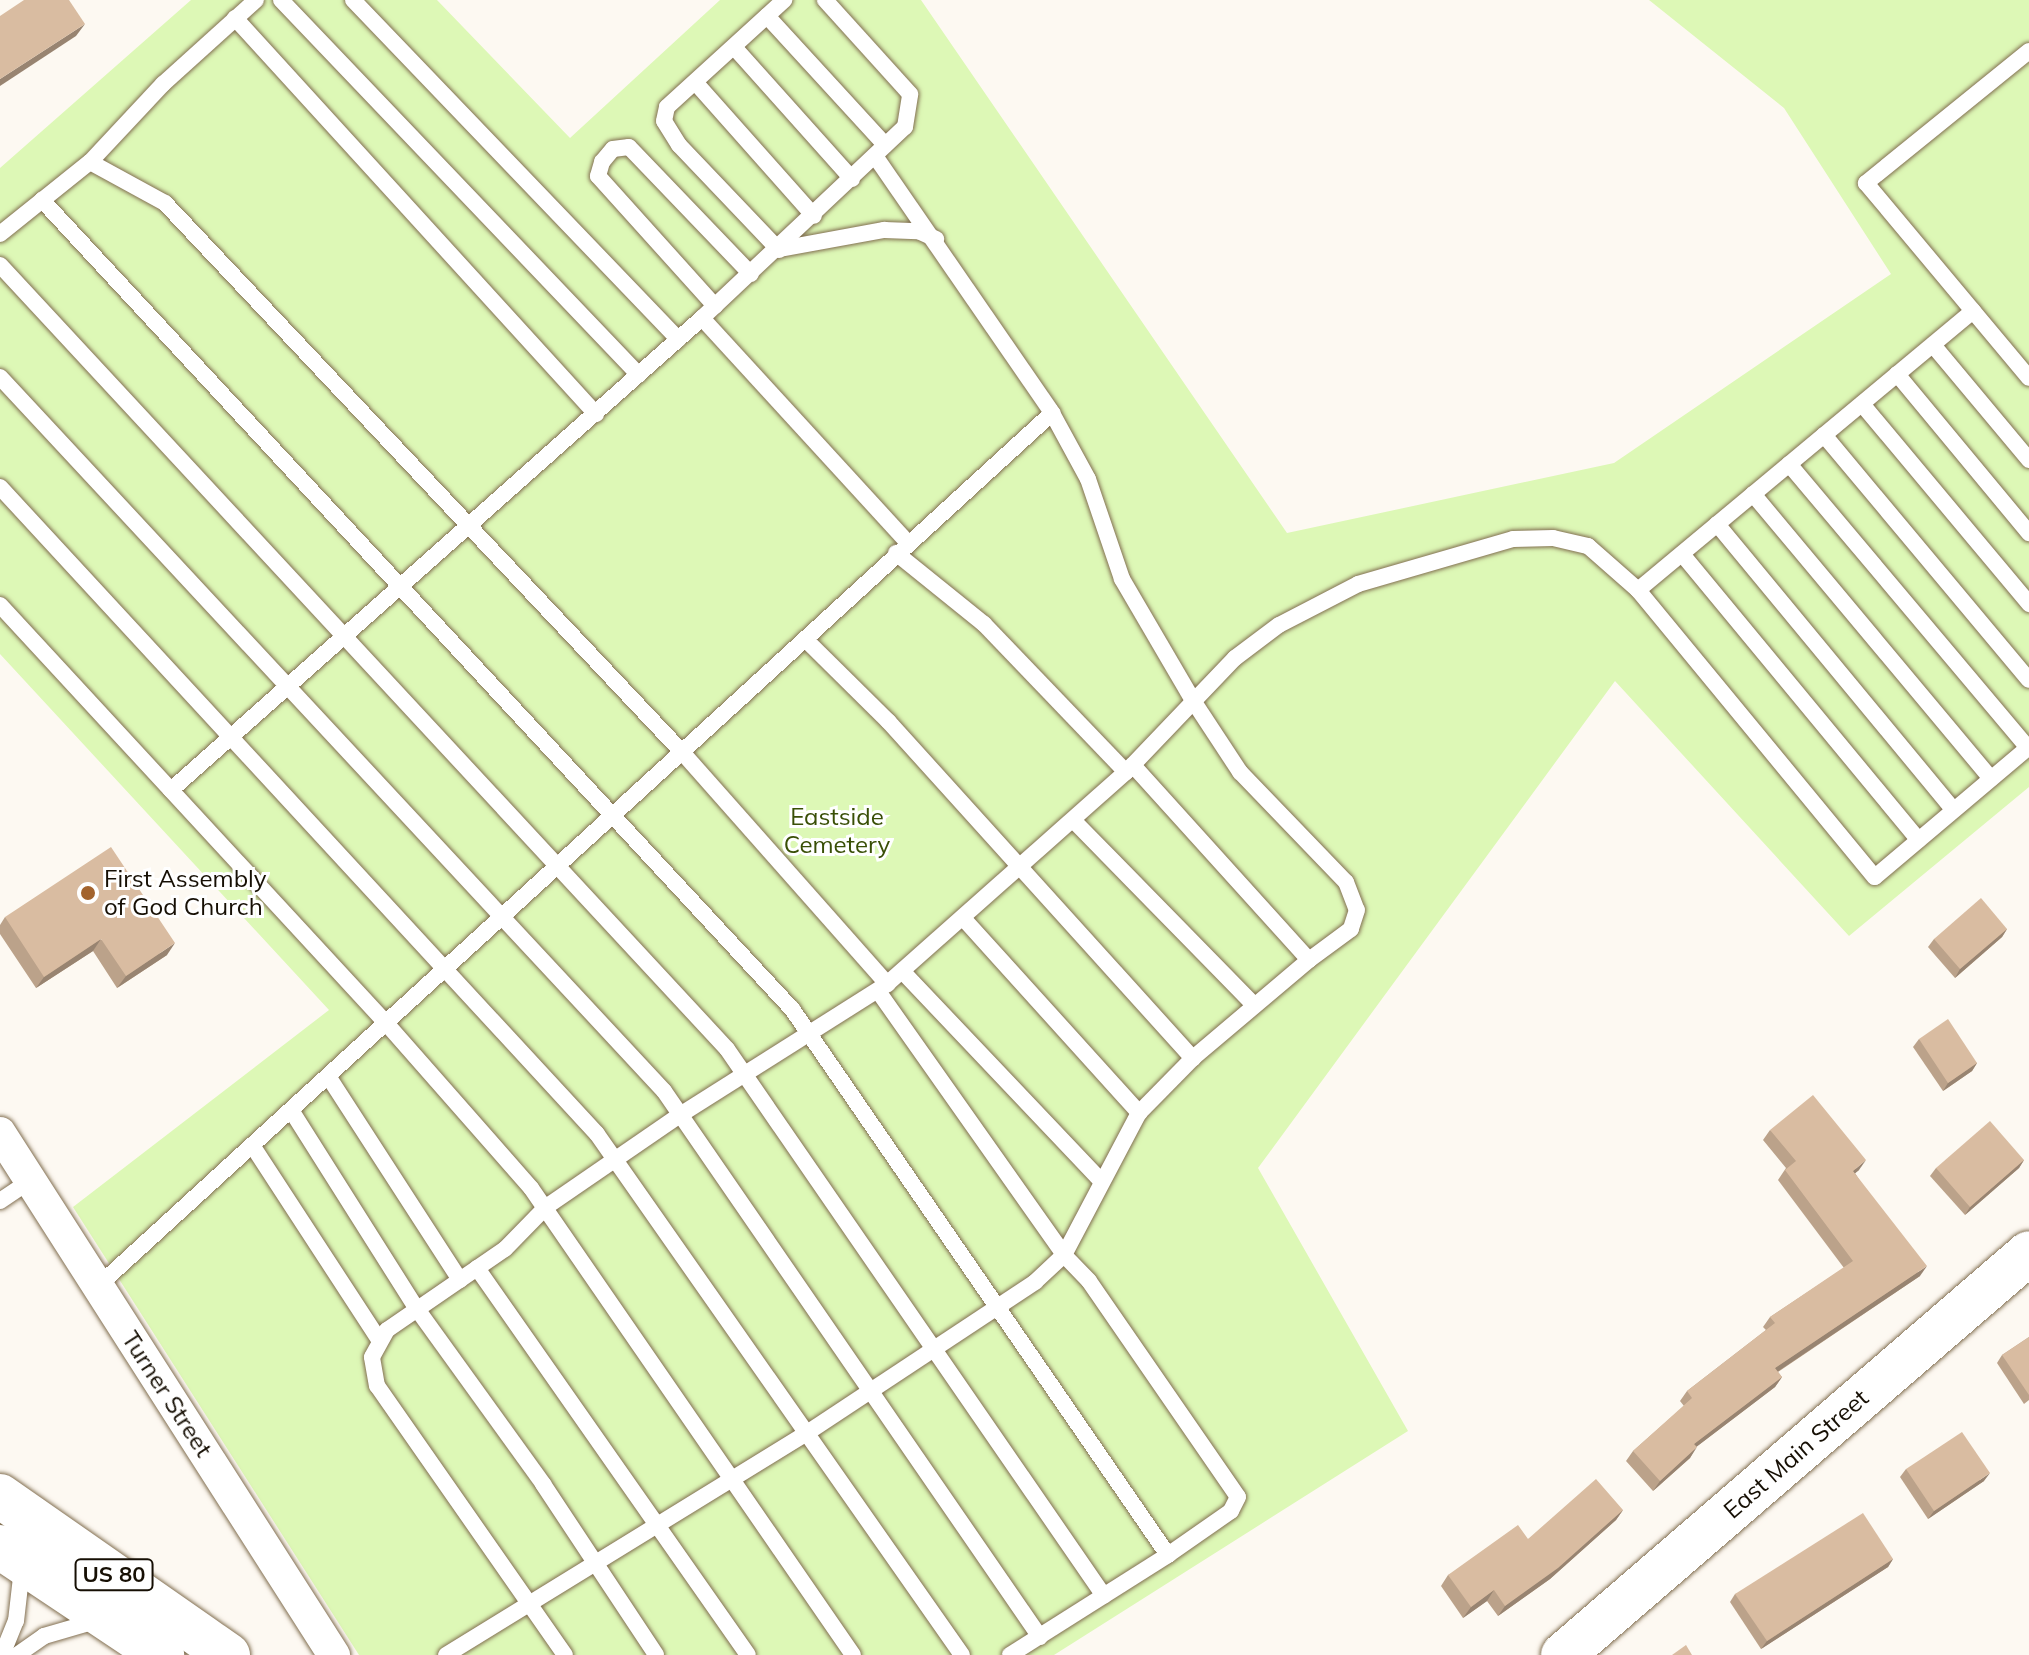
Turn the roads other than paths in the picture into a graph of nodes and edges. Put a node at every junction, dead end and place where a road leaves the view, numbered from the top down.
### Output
1 (256, 0) edge
2 (281, 0) edge
3 (353, 0) edge
4 (784, 0) edge
5 (825, 0) edge
6 (767, 16) junction
7 (235, 18) junction
8 (734, 47) junction
9 (2029, 51) edge
10 (695, 82) junction
11 (880, 150) junction
12 (90, 162) junction
13 (852, 179) junction
14 (42, 200) junction
15 (814, 216) junction
16 (0, 234) edge
17 (936, 239) junction
18 (779, 250) junction
19 (0, 265) edge
20 (751, 274) junction
21 (715, 306) junction
22 (1973, 311) junction
23 (702, 318) junction
24 (678, 339) junction
25 (1933, 345) junction
26 (1897, 374) junction
27 (639, 375) junction
28 (0, 377) edge
29 (2029, 378) edge
30 (1862, 404) junction
31 (1052, 413) junction
32 (596, 414) junction
33 (1824, 435) junction
34 (2029, 460) edge
35 (1789, 464) junction
36 (0, 487) edge
37 (1753, 494) junction
38 (1717, 524) junction
39 (471, 527) junction
40 (2029, 533) edge
41 (901, 547) junction
42 (1682, 554) junction
43 (401, 586) junction
44 (1638, 590) junction
45 (2029, 604) edge
46 (0, 605) edge
47 (342, 636) junction
48 (805, 639) junction
49 (2029, 680) edge
50 (287, 685) junction
51 (1194, 702) junction
52 (231, 735) junction
53 (2028, 747) edge
54 (682, 752) junction
55 (1130, 768) junction
56 (1991, 779) junction
57 (171, 790) junction
58 (1954, 810) junction
59 (613, 816) junction
60 (1073, 820) junction
61 (1919, 840) junction
62 (558, 866) junction
63 (1021, 866) junction
64 (502, 916) junction
65 (963, 918) junction
66 (1309, 960) junction
67 (445, 969) junction
68 (903, 972) junction
69 (882, 988) junction
70 (1254, 1005) junction
71 (386, 1023) junction
72 (810, 1032) junction
73 (1193, 1058) junction
74 (743, 1072) junction
75 (328, 1076) junction
76 (291, 1110) junction
77 (1139, 1113) junction
78 (680, 1115) junction
79 (0, 1133) edge
80 (252, 1145) junction
81 (617, 1158) junction
82 (31, 1180) junction
83 (1102, 1182) junction
84 (0, 1201) edge
85 (546, 1207) junction
86 (2029, 1253) edge
87 (1064, 1255) junction
88 (477, 1268) junction
89 (460, 1280) junction
90 (97, 1287) junction
91 (998, 1308) junction
92 (417, 1309) junction
93 (379, 1340) junction
94 (936, 1349) junction
95 (871, 1389) junction
96 (810, 1431) junction
97 (731, 1479) junction
98 (0, 1496) edge
99 (657, 1525) junction
100 (11, 1555) edge
101 (1168, 1555) junction
102 (592, 1565) junction
103 (1104, 1596) junction
104 (529, 1604) junction
105 (106, 1618) junction
106 (1040, 1637) junction
107 (1017, 1653) edge
108 (2, 1655) edge
109 (17, 1655) edge
110 (162, 1655) edge
111 (228, 1655) edge
112 (334, 1655) edge
113 (446, 1655) edge
114 (565, 1655) edge
115 (656, 1655) edge
116 (748, 1655) edge
117 (853, 1655) edge
118 (962, 1655) edge
119 (1563, 1655) edge

1 - 7 lane
2 - 27 lane
3 - 24 lane
4 - 6 lane
5 - 11 lane
6 - 8 lane
6 - 11 lane
7 - 12 lane
7 - 32 lane
8 - 10 lane
8 - 13 lane
9 - 22 lane
10 - 15 lane
10 - 18 lane
11 - 13 lane
11 - 17 lane
12 - 14 lane
12 - 39 lane
13 - 15 lane
14 - 16 lane
14 - 43 lane
15 - 18 lane
17 - 18 lane
17 - 31 lane
18 - 20 lane
19 - 47 lane
20 - 21 lane
20 - 21 lane
21 - 23 lane
22 - 25 lane
22 - 29 lane
23 - 24 lane
23 - 41 lane
24 - 27 lane
25 - 26 lane
25 - 34 lane
26 - 30 lane
26 - 40 lane
27 - 32 lane
28 - 50 lane
30 - 33 lane
30 - 45 lane
31 - 41 lane
31 - 51 lane
32 - 39 lane
33 - 35 lane
33 - 49 lane
35 - 37 lane
35 - 53 lane
36 - 52 lane
37 - 38 lane
37 - 56 lane
38 - 42 lane
38 - 58 lane
39 - 43 lane
39 - 54 lane
41 - 48 lane
41 - 55 lane
42 - 44 lane
42 - 61 lane
43 - 47 lane
43 - 59 lane
44 - 51 lane
44 - 61 lane
46 - 57 lane
47 - 50 lane
47 - 62 lane
48 - 54 lane
48 - 63 lane
50 - 52 lane
50 - 64 lane
51 - 55 lane
51 - 66 lane
52 - 57 lane
52 - 67 lane
53 - 56 lane
54 - 59 lane
54 - 69 lane
55 - 60 lane
55 - 66 lane
56 - 58 lane
57 - 71 lane
58 - 61 lane
59 - 62 lane
59 - 72 lane
60 - 63 lane
60 - 70 lane
62 - 64 lane
62 - 74 lane
63 - 65 lane
63 - 73 lane
64 - 67 lane
64 - 78 lane
65 - 68 lane
65 - 77 lane
66 - 70 lane
67 - 71 lane
67 - 81 lane
68 - 69 lane
68 - 83 lane
69 - 72 lane
69 - 87 lane
70 - 73 lane
71 - 75 lane
71 - 85 lane
72 - 74 lane
72 - 91 lane
73 - 77 lane
74 - 78 lane
74 - 94 lane
75 - 76 lane
75 - 89 lane
76 - 80 lane
76 - 92 lane
77 - 83 lane
78 - 81 lane
78 - 95 lane
79 - 82 street, Turner Street
80 - 90 lane
80 - 93 lane
81 - 85 lane
81 - 96 lane
82 - 84 lane
82 - 90 street, Turner Street
83 - 87 lane
85 - 88 lane
85 - 97 lane
86 - 119 main road, East Main Street
87 - 91 lane
87 - 101 lane
88 - 89 lane
88 - 99 lane
89 - 92 lane
90 - 112 street, Turner Street
91 - 94 lane
91 - 101 lane
92 - 93 lane
92 - 102 lane
93 - 104 lane
94 - 95 lane
94 - 103 lane
95 - 96 lane
95 - 106 lane
96 - 97 lane
96 - 118 lane
97 - 99 lane
97 - 117 lane
98 - 111 main road, US 80
99 - 102 lane
99 - 116 lane
100 - 105 main road, US 80
100 - 108 lane
101 - 103 lane
102 - 104 lane
102 - 115 lane
103 - 106 lane
104 - 113 lane
104 - 114 lane
105 - 109 lane
105 - 110 main road, US 80
106 - 107 lane

